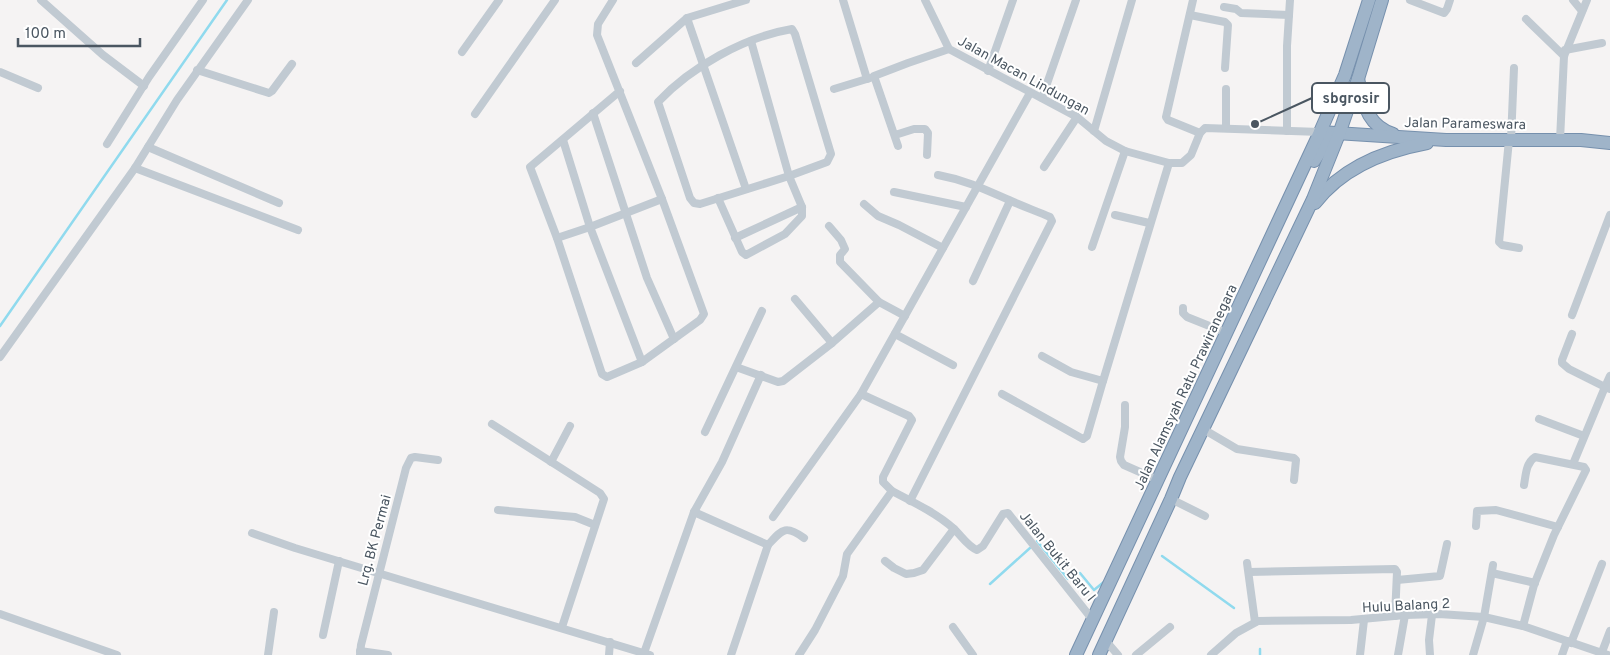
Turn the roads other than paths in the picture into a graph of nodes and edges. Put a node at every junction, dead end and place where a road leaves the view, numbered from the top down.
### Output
1 (41, 0) edge
2 (203, 0) edge
3 (248, 0) edge
4 (500, 0) edge
5 (555, 0) edge
6 (613, 0) edge
7 (746, 0) edge
8 (843, 0) edge
9 (925, 0) edge
10 (1013, 0) edge
11 (1076, 0) edge
12 (1132, 0) edge
13 (1193, 0) edge
14 (1290, 0) edge
15 (1369, 0) edge
16 (1382, 0) edge
17 (1410, 0) edge
18 (1450, 0) edge
19 (1573, 0) edge
20 (1587, 0) edge
21 (1224, 7) dead end
22 (1582, 11) junction
23 (1190, 15) junction
24 (1289, 15) junction
25 (687, 18) junction
26 (1526, 19) dead end
27 (751, 41) junction
28 (1602, 43) dead end
29 (949, 50) junction
30 (462, 52) dead end
31 (1565, 53) junction
32 (636, 63) dead end
33 (292, 64) dead end
34 (703, 64) junction
35 (1225, 68) dead end
36 (1514, 68) dead end
37 (197, 70) junction
38 (988, 71) junction
39 (0, 72) edge
40 (871, 77) junction
41 (1358, 78) junction
42 (144, 86) junction
43 (38, 88) dead end
44 (834, 89) dead end
45 (1226, 90) dead end
46 (620, 91) junction
47 (1030, 93) junction
48 (1042, 98) junction
49 (593, 113) junction
50 (475, 114) dead end
51 (1077, 117) junction
52 (1226, 128) junction
53 (1286, 131) junction
54 (1094, 132) junction
55 (1320, 132) junction
56 (1200, 134) junction
57 (1339, 134) junction
58 (894, 135) junction
59 (1409, 138) junction
60 (563, 140) junction
61 (1446, 140) junction
62 (1510, 140) junction
63 (1560, 140) junction
64 (1610, 142) edge
65 (107, 144) dead end
66 (898, 146) dead end
67 (148, 147) junction
68 (1125, 151) junction
69 (927, 155) dead end
70 (1169, 162) junction
71 (135, 168) junction
72 (1044, 168) dead end
73 (938, 175) dead end
74 (789, 176) junction
75 (978, 186) junction
76 (746, 189) junction
77 (894, 192) dead end
78 (718, 198) junction
79 (662, 199) junction
80 (1010, 201) junction
81 (279, 203) dead end
82 (864, 204) dead end
83 (802, 207) junction
84 (966, 207) junction
85 (626, 214) junction
86 (1115, 215) dead end
87 (1610, 215) edge
88 (1304, 218) junction
89 (1149, 223) junction
90 (829, 226) dead end
91 (590, 227) junction
92 (298, 230) dead end
93 (557, 238) junction
94 (735, 238) junction
95 (1092, 247) dead end
96 (943, 248) junction
97 (1519, 248) dead end
98 (1265, 249) junction
99 (972, 282) dead end
100 (795, 299) dead end
101 (879, 302) junction
102 (1183, 308) dead end
103 (762, 311) dead end
104 (905, 316) junction
105 (1572, 316) dead end
106 (1226, 333) junction
107 (895, 334) junction
108 (1572, 334) dead end
109 (674, 339) junction
110 (832, 343) junction
111 (1042, 356) dead end
112 (0, 357) edge
113 (642, 362) junction
114 (953, 365) dead end
115 (736, 367) junction
116 (760, 375) junction
117 (1610, 376) edge
118 (1103, 380) junction
119 (1608, 388) edge
120 (861, 394) junction
121 (1002, 394) dead end
122 (1125, 405) dead end
123 (1538, 419) dead end
124 (492, 424) dead end
125 (570, 426) dead end
126 (1203, 429) junction
127 (705, 432) dead end
128 (1584, 436) junction
129 (438, 460) dead end
130 (551, 462) junction
131 (1573, 464) junction
132 (1158, 480) junction
133 (1294, 480) dead end
134 (1524, 485) dead end
135 (892, 491) junction
136 (1172, 499) junction
137 (910, 500) junction
138 (498, 510) dead end
139 (694, 512) junction
140 (1204, 516) dead end
141 (773, 517) dead end
142 (595, 525) junction
143 (1476, 526) dead end
144 (1558, 527) junction
145 (954, 529) junction
146 (252, 533) dead end
147 (804, 538) dead end
148 (1447, 544) dead end
149 (768, 545) junction
150 (339, 561) junction
151 (886, 561) dead end
152 (1247, 563) dead end
153 (1602, 564) dead end
154 (1249, 572) junction
155 (378, 573) junction
156 (1397, 580) junction
157 (1535, 583) junction
158 (274, 612) dead end
159 (0, 614) edge
160 (1405, 615) junction
161 (1432, 615) junction
162 (1395, 616) junction
163 (1484, 617) junction
164 (1092, 619) junction
165 (1364, 620) junction
166 (1253, 623) junction
167 (1523, 626) junction
168 (953, 627) dead end
169 (1170, 627) dead end
170 (562, 628) junction
171 (1610, 630) edge
172 (323, 635) dead end
173 (1106, 641) junction
174 (610, 642) junction
175 (1569, 642) junction
176 (360, 653) edge
177 (647, 654) edge
178 (1605, 654) edge
179 (117, 655) edge
180 (268, 655) edge
181 (388, 655) edge
182 (609, 655) edge
183 (731, 655) edge
184 (799, 655) edge
185 (973, 655) edge
186 (1076, 655) edge
187 (1099, 655) edge
188 (1118, 655) edge
189 (1136, 655) edge
190 (1211, 655) edge
191 (1360, 655) edge
192 (1398, 655) edge
193 (1430, 655) edge
194 (1473, 655) edge
195 (1562, 655) edge

1 - 42 street
2 - 42 street
3 - 37 street
4 - 30 street
5 - 50 street
6 - 46 street
7 - 25 street
8 - 40 street
9 - 29 street, Jalan Macan Lindungan
10 - 38 street
11 - 48 street
12 - 54 street
13 - 23 street
14 - 24 street
15 - 55 highway, Jalan Alamsyah Ratu Prawiranegara
16 - 41 highway
17 - 18 street
19 - 22 street
20 - 22 street
21 - 24 street
22 - 31 street
23 - 35 street
23 - 56 street
24 - 53 street
25 - 32 street
25 - 34 street
26 - 31 street
27 - 34 street
27 - 74 street
27 - 74 street
28 - 31 street
29 - 38 street, Jalan Macan Lindungan
29 - 40 street
31 - 63 street
33 - 37 street
34 - 76 street
34 - 78 street
36 - 62 street
37 - 67 street
38 - 47 street, Jalan Macan Lindungan
39 - 43 street
40 - 44 street
40 - 58 street
41 - 57 highway
41 - 59 highway
42 - 65 street
45 - 52 street
46 - 49 street
46 - 79 street
47 - 48 street, Jalan Macan Lindungan
47 - 75 street
48 - 51 street, Jalan Macan Lindungan
49 - 60 street
49 - 85 street
51 - 54 street, Jalan Macan Lindungan
51 - 72 street
52 - 53 street
52 - 56 street
53 - 55 street
54 - 68 street, Jalan Macan Lindungan
55 - 57 highway, Jalan Parameswara
55 - 98 highway, Jalan Alamsyah Ratu Prawiranegara
56 - 70 street
57 - 59 highway, Jalan Parameswara
57 - 88 highway
57 - 98 highway
58 - 66 street
58 - 69 street
59 - 61 highway, Jalan Parameswara
60 - 91 street
60 - 93 street
61 - 62 highway, Jalan Parameswara
61 - 88 highway
62 - 63 highway, Jalan Parameswara
62 - 97 street
63 - 64 highway, Jalan Parameswara
67 - 71 street
67 - 81 street
68 - 70 street, Jalan Macan Lindungan
68 - 95 street
70 - 89 street
71 - 92 street
71 - 112 street
73 - 75 street
74 - 76 street
74 - 83 street
75 - 80 street
75 - 84 street
76 - 78 street
77 - 84 street
78 - 94 street
79 - 85 street
79 - 109 street
80 - 99 street
80 - 137 street
82 - 96 street
83 - 94 street
83 - 94 street
84 - 96 street
85 - 91 street
85 - 109 street
86 - 89 street
87 - 105 street
88 - 126 highway
89 - 118 street
90 - 101 street
91 - 93 street
91 - 113 street
93 - 113 street
96 - 104 street
98 - 106 highway, Jalan Alamsyah Ratu Prawiranegara
100 - 110 street
101 - 104 street
101 - 110 street
102 - 106 street
103 - 115 street
104 - 107 street
106 - 132 highway, Jalan Alamsyah Ratu Prawiranegara
107 - 114 street
107 - 120 street
108 - 119 street
109 - 113 street
110 - 116 street
111 - 118 street
115 - 116 street
115 - 127 street
116 - 139 street
117 - 119 street
118 - 121 street
119 - 128 street
120 - 135 street
120 - 141 street
122 - 132 street
123 - 128 street
124 - 130 street
125 - 130 street
126 - 133 street
126 - 136 highway
128 - 131 street
129 - 155 street, Lrg. BK Permai
130 - 142 street
131 - 134 street
131 - 144 street
132 - 164 highway, Jalan Alamsyah Ratu Prawiranegara
135 - 137 street, Jalan Bukit Baru I
135 - 184 street
136 - 140 street
136 - 173 highway
137 - 145 street, Jalan Bukit Baru I
138 - 142 street
139 - 149 street
139 - 177 street
142 - 170 street
143 - 144 street
144 - 157 street
145 - 151 street
145 - 164 street, Jalan Bukit Baru I
146 - 150 street
147 - 149 street
148 - 156 street
149 - 183 street
150 - 155 street
150 - 172 street
152 - 154 street
153 - 175 street
154 - 156 street
154 - 166 street
155 - 170 street
155 - 176 street, Lrg. BK Permai
156 - 162 street
157 - 163 street
157 - 167 street
158 - 180 street
159 - 179 street
160 - 161 street, Hulu Balang 2
160 - 162 street, Hulu Balang 2
160 - 192 street
161 - 163 street, Hulu Balang 2
161 - 193 street
162 - 165 street, Hulu Balang 2
163 - 167 street, Hulu Balang 2
163 - 194 street
164 - 186 highway, Jalan Alamsyah Ratu Prawiranegara
165 - 166 street, Hulu Balang 2
165 - 191 street
166 - 190 street, Hulu Balang 2
167 - 175 street, Hulu Balang 2
168 - 185 street
169 - 189 street
170 - 174 street
171 - 178 street
173 - 187 highway
173 - 188 street
174 - 177 street
174 - 182 street
175 - 178 street, Hulu Balang 2
175 - 195 street
176 - 181 street

